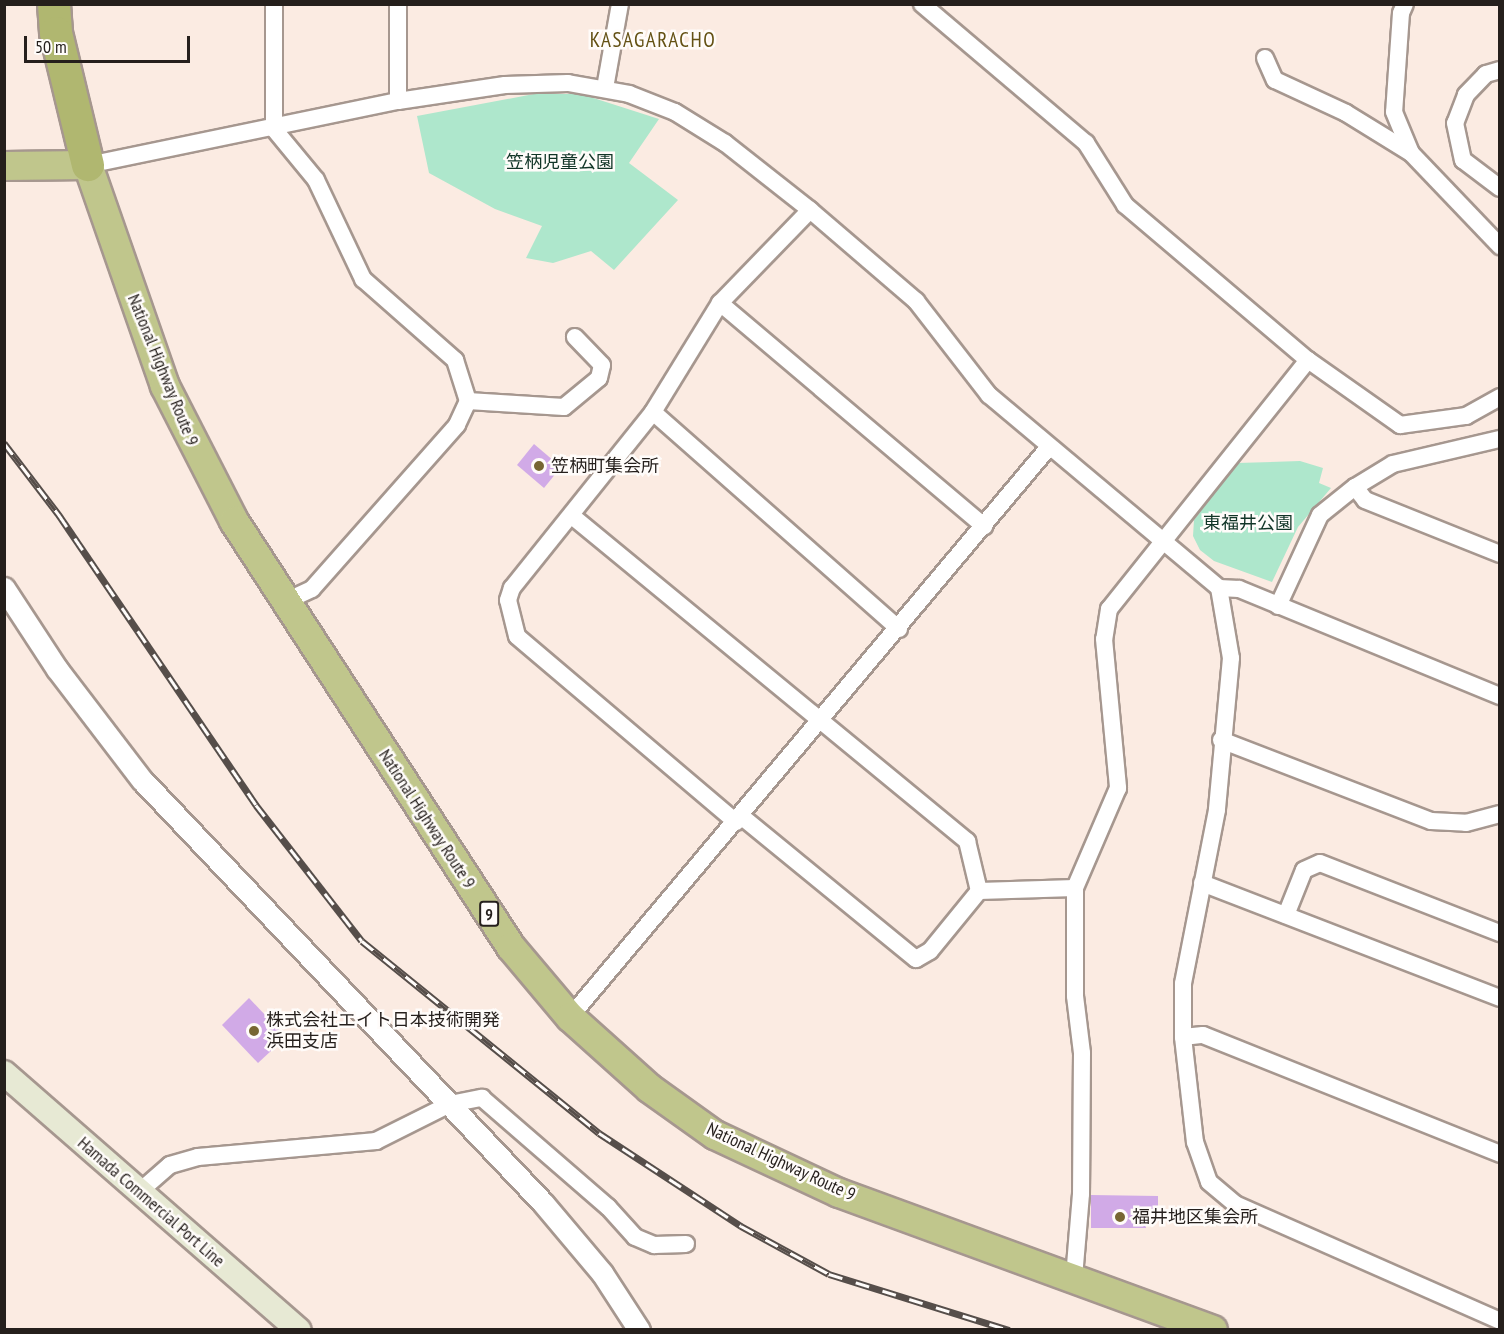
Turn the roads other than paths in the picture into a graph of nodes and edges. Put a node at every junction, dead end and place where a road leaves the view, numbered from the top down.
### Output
1 (54, 4) edge
2 (274, 4) edge
3 (398, 4) edge
4 (620, 4) edge
5 (922, 4) edge
6 (1406, 4) edge
7 (1265, 58) dead end
8 (1500, 70) edge
9 (605, 88) junction
10 (398, 102) junction
11 (274, 129) junction
12 (1411, 153) junction
13 (88, 165) junction
14 (4, 166) edge
15 (1500, 188) edge
16 (810, 210) junction
17 (1500, 246) edge
18 (720, 303) junction
19 (576, 337) dead end
20 (1308, 360) junction
21 (1500, 397) edge
22 (468, 401) junction
23 (653, 412) junction
24 (1500, 439) edge
25 (1049, 447) junction
26 (1355, 487) junction
27 (572, 516) junction
28 (984, 526) junction
29 (1162, 541) junction
30 (1500, 554) edge
31 (4, 588) edge
32 (1219, 588) junction
33 (284, 602) junction
34 (1278, 606) junction
35 (899, 630) junction
36 (1500, 696) edge
37 (822, 720) junction
38 (1221, 740) junction
39 (1500, 814) edge
40 (738, 819) junction
41 (1202, 883) junction
42 (1075, 888) junction
43 (979, 891) junction
44 (1286, 915) junction
45 (1500, 933) edge
46 (1500, 998) edge
47 (570, 1017) junction
48 (1183, 1037) junction
49 (4, 1073) edge
50 (450, 1104) junction
51 (1500, 1154) edge
52 (140, 1192) junction
53 (686, 1244) dead end
54 (1074, 1277) junction
55 (1500, 1321) edge
56 (299, 1329) edge
57 (639, 1329) edge
58 (1213, 1329) edge

1 - 13 highway
2 - 11 street
3 - 10 street
4 - 9 street
5 - 20 street
6 - 12 street
7 - 12 street
8 - 15 street
9 - 10 street
9 - 16 street
10 - 11 street
11 - 13 street
11 - 22 street
12 - 17 street
13 - 14 highway
13 - 33 highway, National Highway Route 9 / 9
16 - 18 street
16 - 25 street
18 - 23 street
18 - 28 street
19 - 22 street
20 - 21 street
20 - 29 street
22 - 33 street
23 - 27 street
23 - 35 street
24 - 26 street
25 - 28 street
25 - 29 street
26 - 30 street
26 - 34 street
27 - 37 street
27 - 40 street
28 - 35 street
29 - 32 street
29 - 42 street
31 - 50 street
32 - 34 street
32 - 38 street
33 - 47 highway, National Highway Route 9 / 9
34 - 36 street
35 - 37 street
37 - 40 street
37 - 43 street
38 - 39 street
38 - 41 street
40 - 43 street
40 - 47 street
41 - 44 street
41 - 48 street
42 - 43 street
42 - 54 street
44 - 45 street
44 - 46 street
47 - 54 highway, National Highway Route 9 / 9
48 - 51 street
48 - 55 street
49 - 52 main road, Hamada Commercial Port Line
50 - 52 street
50 - 53 street
50 - 57 street
52 - 56 main road, Hamada Commercial Port Line
54 - 58 highway, National Highway Route 9 / 9

